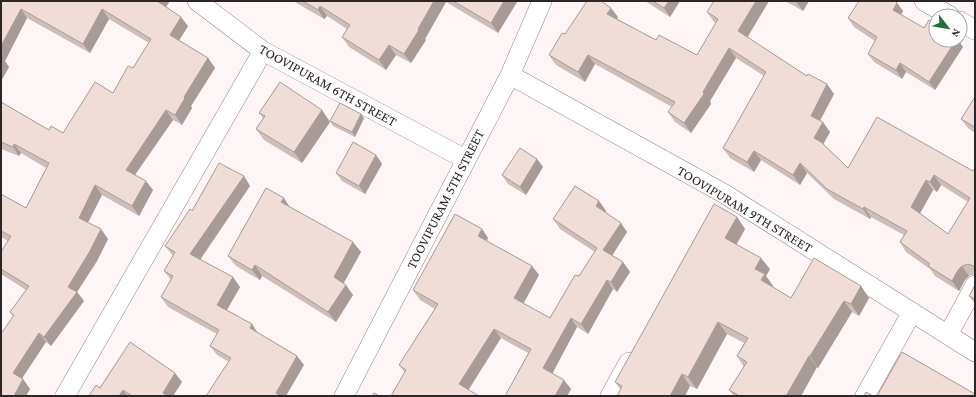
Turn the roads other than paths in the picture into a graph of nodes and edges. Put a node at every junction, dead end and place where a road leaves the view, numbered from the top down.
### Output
1 (197, 1) edge
2 (542, 1) edge
3 (924, 1) edge
4 (936, 8) edge
5 (263, 51) junction
6 (510, 75) junction
7 (466, 159) junction
8 (975, 285) edge
9 (912, 312) junction
10 (948, 335) junction
11 (636, 349) edge
12 (975, 352) edge
13 (66, 396) edge
14 (344, 396) edge
15 (610, 396) edge
16 (865, 396) edge

1 - 5 street, TOOVIPURAM 6TH STREET
2 - 6 street, TOOVIPURAM 5TH STREET
3 - 4 street
5 - 7 street, TOOVIPURAM 6TH STREET
5 - 13 street
6 - 7 street, TOOVIPURAM 5TH STREET
6 - 9 street, TOOVIPURAM 9TH STREET
7 - 14 street, TOOVIPURAM 5TH STREET
8 - 10 street
9 - 10 street, TOOVIPURAM 9TH STREET
9 - 16 street
10 - 12 street, TOOVIPURAM 9TH STREET
11 - 15 street

